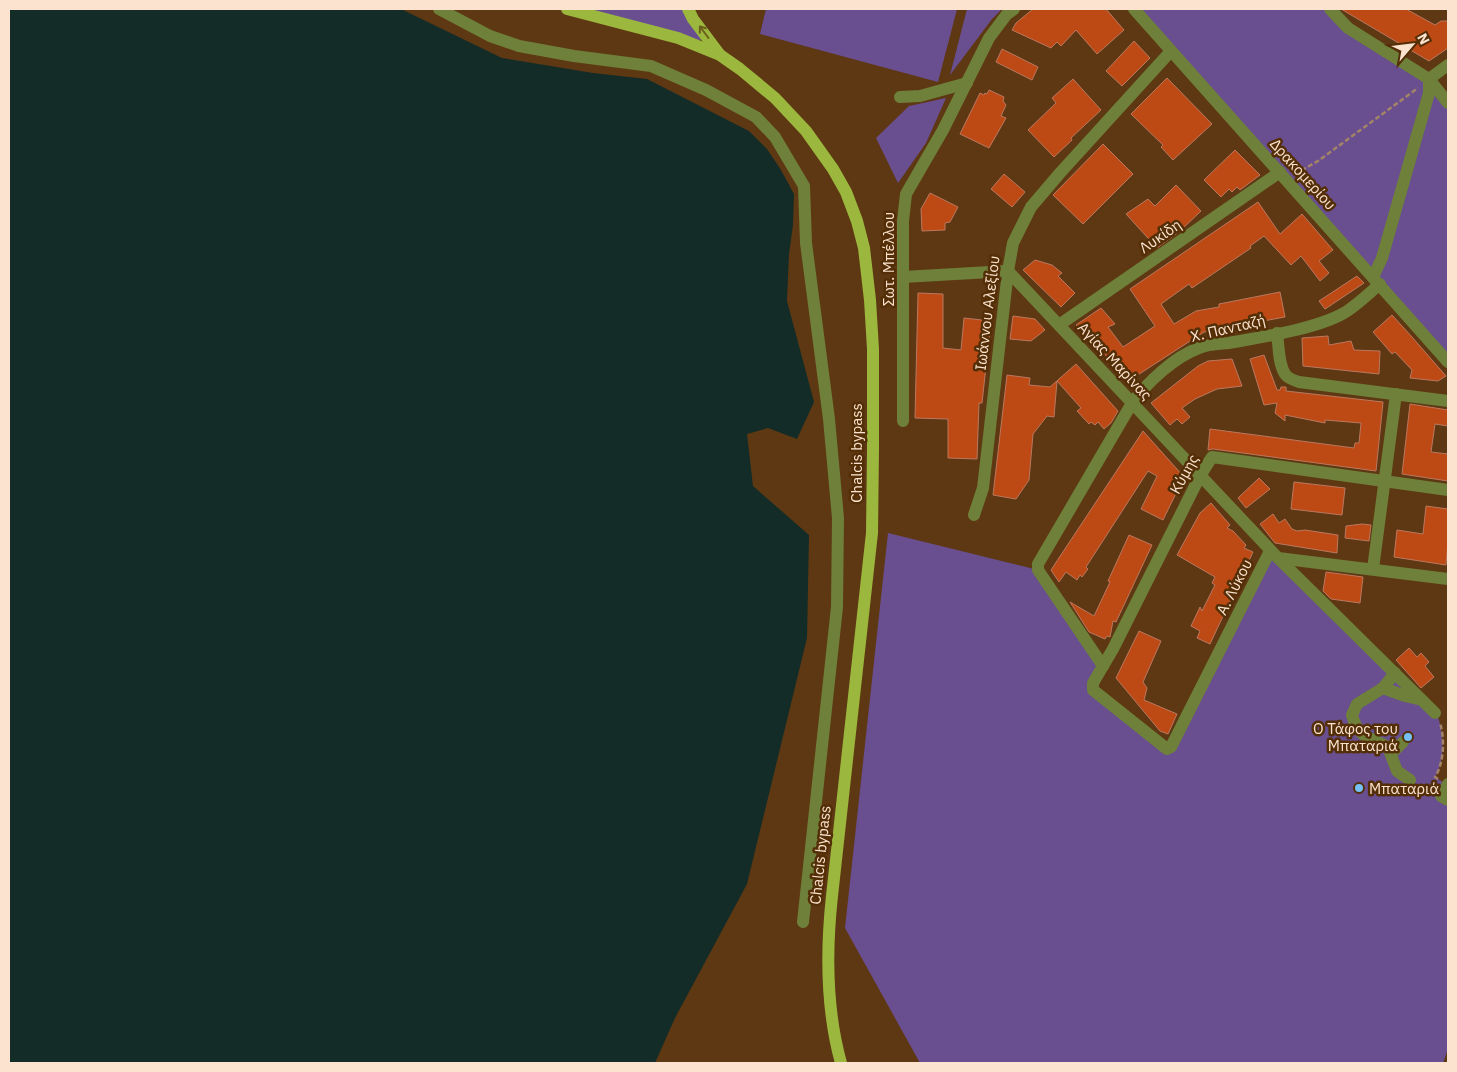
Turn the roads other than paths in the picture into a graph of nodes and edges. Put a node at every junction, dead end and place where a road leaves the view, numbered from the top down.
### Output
1 (439, 9) edge
2 (567, 9) edge
3 (688, 9) edge
4 (1014, 9) edge
5 (1134, 9) edge
6 (1330, 9) edge
7 (1171, 51) junction
8 (720, 55) junction
9 (1448, 65) edge
10 (1429, 79) junction
11 (967, 83) junction
12 (900, 97) dead end
13 (1448, 103) edge
14 (1282, 175) junction
15 (1008, 271) junction
16 (903, 277) junction
17 (1376, 281) junction
18 (1059, 325) junction
19 (1277, 333) junction
20 (1448, 362) edge
21 (1396, 394) junction
22 (1448, 401) edge
23 (1132, 403) junction
24 (903, 421) dead end
25 (1200, 476) junction
26 (1385, 480) junction
27 (1448, 490) edge
28 (974, 515) dead end
29 (1274, 554) junction
30 (1374, 569) junction
31 (1448, 579) edge
32 (1102, 666) junction
33 (1394, 673) junction
34 (1383, 688) junction
35 (1422, 700) junction
36 (1435, 713) road end
37 (1403, 742) dead end
38 (1171, 747) joint
39 (1388, 747) junction
40 (1410, 780) dead end
41 (1448, 785) edge
42 (1448, 800) edge
43 (803, 922) dead end
44 (841, 1063) edge

1 - 43 street
2 - 8 main road, Chalcis bypass
8 -> 3 main road
4 - 11 street, Σωτ. Μπέλλου
5 - 7 street, Δρακομερίου
6 - 10 street
7 - 14 street, Δρακομερίου
7 - 15 street, Ιωάννου Αλεξίου
8 - 44 main road, Chalcis bypass
9 - 10 street
10 - 13 street
10 - 17 street
11 - 12 street
11 - 16 street, Σωτ. Μπέλλου
14 - 17 street, Δρακομερίου
14 - 18 street, Λυκίδη
15 - 16 street
15 - 18 street, Αγίας Μαρίνας
15 - 28 street, Ιωάννου Αλεξίου
16 - 24 street, Σωτ. Μπέλλου
17 - 19 street, Χ. Πανταζή
17 - 20 street, Δρακομερίου
18 - 23 street, Αγίας Μαρίνας
19 - 21 street
19 - 23 street, Χ. Πανταζή
21 - 22 street
21 - 26 street
23 - 25 street, Αγίας Μαρίνας
23 - 32 street, Χ. Πανταζή
25 - 26 street, Κύμης
25 - 29 street, Αγίας Μαρίνας
25 - 32 street, Κύμης
26 - 27 street, Κύμης
26 - 30 street
29 - 30 street
29 - 33 street, Αγίας Μαρίνας
29 - 38 street, Α. Λύκου
30 - 31 street
32 - 38 street, Κύμης
33 - 34 street
33 - 35 street, Αγίας Μαρίνας
34 - 35 street
34 - 39 street
35 - 36 street, Αγίας Μαρίνας
37 - 39 street
39 - 40 street
41 - 42 street

